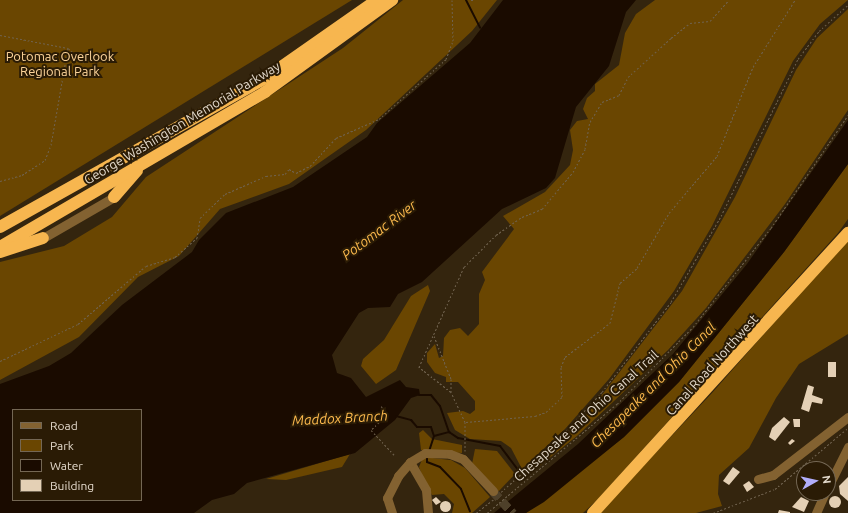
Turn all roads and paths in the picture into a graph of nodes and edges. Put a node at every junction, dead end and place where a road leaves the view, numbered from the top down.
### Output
1 (392, 0) edge
2 (452, 0) edge
3 (729, 0) edge
4 (795, 0) edge
5 (848, 5) edge
6 (375, 6) edge
7 (0, 34) edge
8 (68, 48) junction
9 (86, 64) dead end
10 (848, 115) edge
11 (143, 164) junction
12 (0, 181) edge
13 (114, 197) joint
14 (0, 227) edge
15 (848, 233) edge
16 (43, 238) joint
17 (0, 247) edge
18 (0, 252) edge
19 (433, 335) junction
20 (0, 361) edge
21 (451, 392) junction
22 (381, 406) dead end
23 (848, 417) edge
24 (465, 422) junction
25 (848, 428) edge
26 (466, 445) dead end
27 (848, 449) edge
28 (394, 455) dead end
29 (410, 462) junction
30 (526, 470) junction
31 (836, 472) edge
32 (534, 476) junction
33 (758, 479) dead end
34 (493, 491) tunnel mouth
35 (821, 501) edge
36 (392, 513) edge
37 (428, 513) edge
38 (476, 513) edge
39 (487, 513) edge
40 (593, 513) edge
41 (713, 513) edge
42 (816, 513) edge

1 - 6 highway, George Washington Memorial Parkway
2 - 20 path
3 - 19 path
4 - 24 path
5 - 30 path
6 - 11 highway, George Washington Memorial Parkway
6 - 14 highway, George Washington Memorial Parkway
7 - 8 path
8 - 9 path
8 - 12 path
10 - 32 path, Chesapeake and Ohio Canal Trail
11 - 13 highway
11 - 17 highway, George Washington Memorial Parkway
13 - 16 street
15 - 40 highway, Canal Road Northwest
16 - 18 highway
19 - 21 path
19 - 21 path
21 - 24 path
22 - 28 path
23 - 33 street
24 - 26 path
25 - 41 path
27 - 31 street
29 - 34 street
29 - 36 street
29 - 37 street
30 - 32 path
30 - 38 path
32 - 39 path, Chesapeake and Ohio Canal Trail
35 - 42 street

